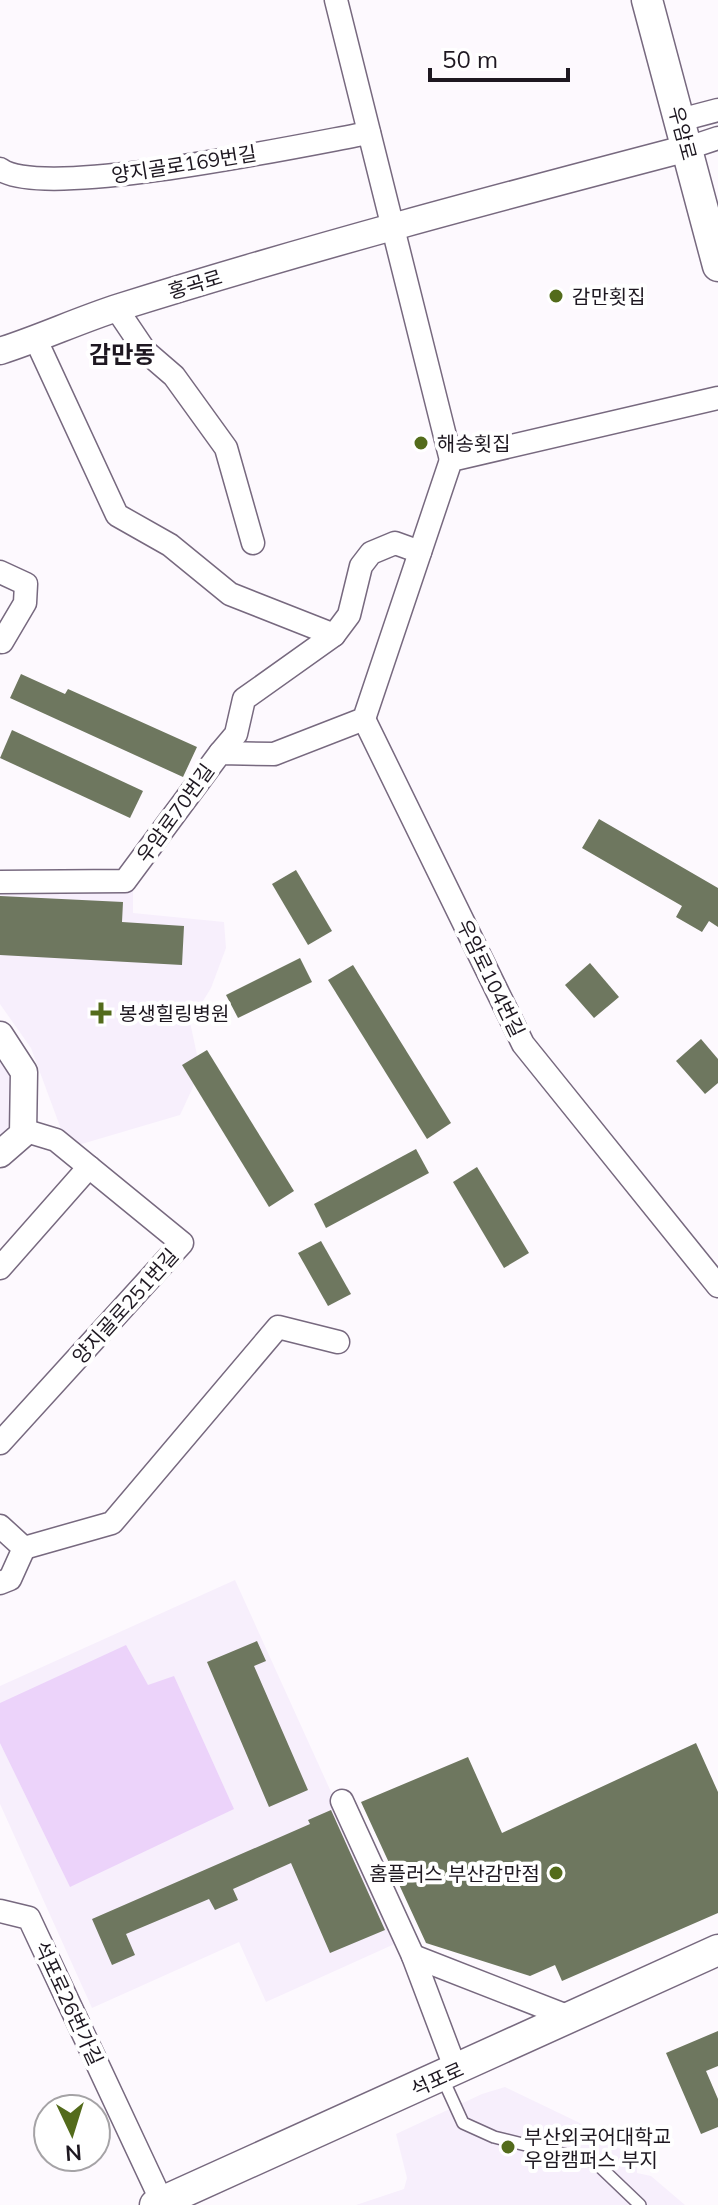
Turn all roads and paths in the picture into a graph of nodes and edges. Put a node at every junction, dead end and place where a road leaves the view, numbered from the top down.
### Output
1 (336, 0) edge
2 (647, 0) edge
3 (718, 110) edge
4 (369, 133) junction
5 (684, 134) junction
6 (718, 138) edge
7 (0, 169) edge
8 (393, 225) junction
9 (718, 266) edge
10 (116, 308) junction
11 (36, 340) junction
12 (0, 351) edge
13 (718, 398) edge
14 (451, 460) junction
15 (253, 543) dead end
16 (420, 552) junction
17 (0, 572) edge
18 (334, 635) junction
19 (2, 642) dead end
20 (364, 719) junction
21 (220, 753) junction
22 (0, 882) edge
23 (0, 1035) edge
24 (23, 1130) junction
25 (0, 1154) edge
26 (89, 1167) junction
27 (0, 1268) edge
28 (718, 1286) edge
29 (338, 1342) dead end
30 (0, 1443) edge
31 (0, 1526) edge
32 (24, 1548) junction
33 (0, 1583) edge
34 (342, 1801) dead end
35 (0, 1911) edge
36 (718, 1950) edge
37 (413, 1956) junction
38 (572, 2018) junction
39 (449, 2074) junction
40 (159, 2204) edge
41 (640, 2205) edge

1 - 4 street
2 - 5 main road, 우암로
3 - 5 street
4 - 7 street, 양지골로169번길
4 - 8 street
5 - 6 street
5 - 8 street, 홍곡로
5 - 9 main road, 우암로
8 - 10 street, 홍곡로
8 - 14 street
10 - 11 street, 홍곡로
10 - 15 street
11 - 12 street, 홍곡로
11 - 18 street
13 - 14 street
14 - 16 street
16 - 18 street
16 - 20 street
17 - 19 street
18 - 21 street
20 - 21 street, 우암로70번길
20 - 28 street, 우암로104번길
21 - 22 street, 우암로70번길
23 - 24 street
24 - 25 street
24 - 26 street, 양지골로251번길
26 - 27 street
26 - 30 street, 양지골로251번길
29 - 32 street
31 - 32 street
32 - 33 street
34 - 37 street
35 - 40 street, 석포로26번가길
36 - 38 main road, 석포로
37 - 38 street
37 - 39 street
38 - 39 main road, 석포로
39 - 40 main road, 석포로
39 - 41 lane

